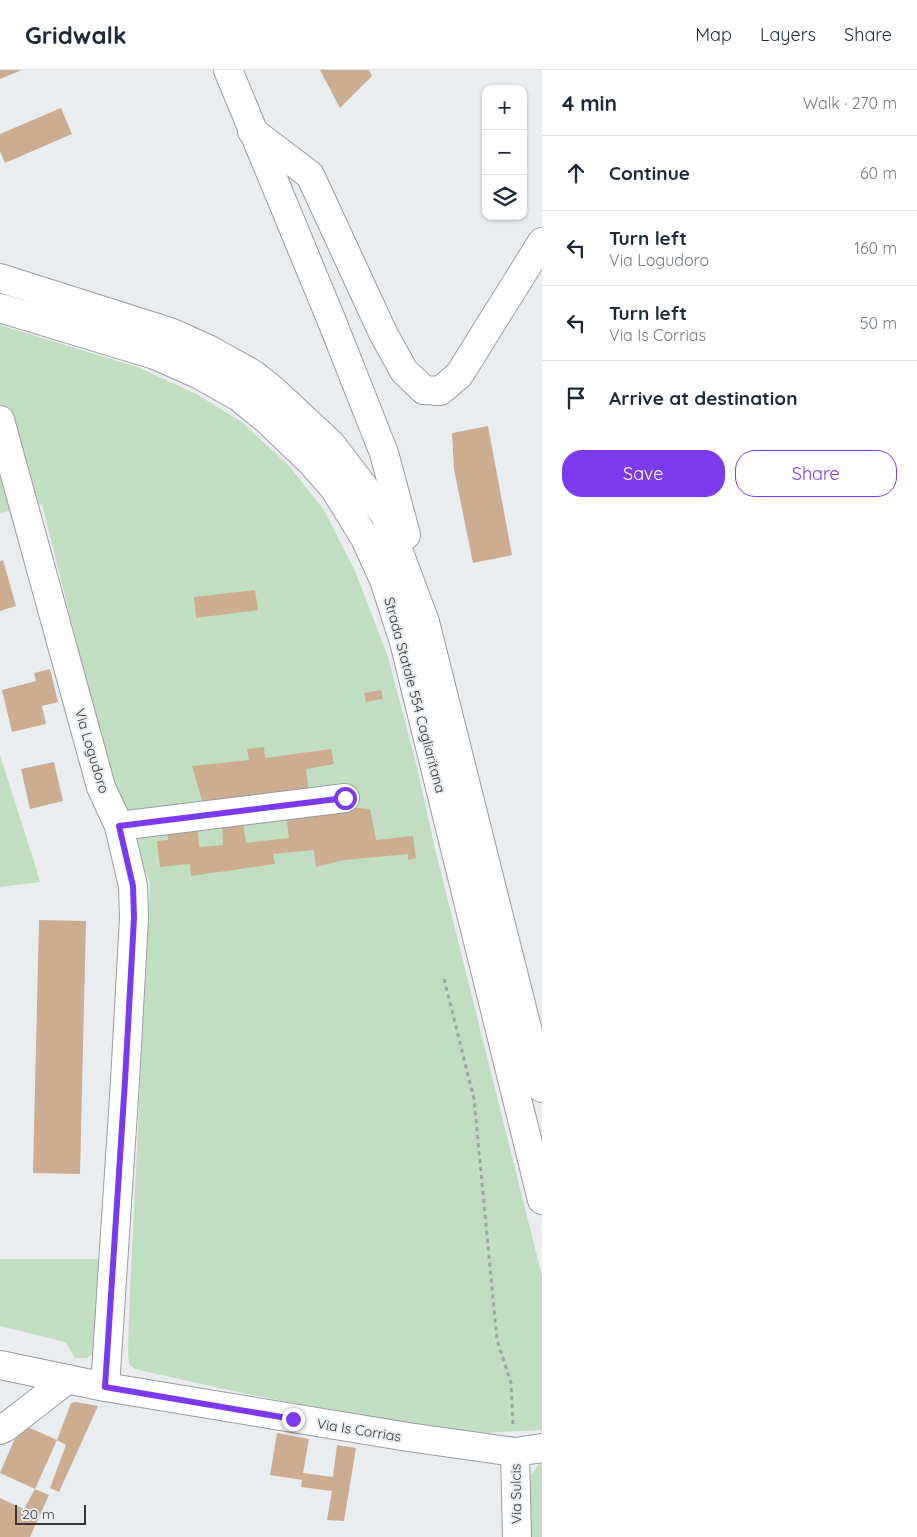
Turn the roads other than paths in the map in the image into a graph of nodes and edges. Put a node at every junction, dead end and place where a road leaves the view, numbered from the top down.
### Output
1 (228, 70) edge
2 (252, 131) junction
3 (542, 242) edge
4 (0, 278) edge
5 (0, 308) edge
6 (0, 420) edge
7 (425, 622) junction
8 (345, 798) dead end
9 (119, 826) junction
10 (542, 1088) edge
11 (542, 1200) edge
12 (0, 1365) edge
13 (68, 1379) junction
14 (105, 1387) junction
15 (2, 1432) edge
16 (542, 1448) edge
17 (515, 1452) junction
18 (517, 1537) edge

1 - 2 main road
2 - 3 main road
2 - 7 main road
4 - 7 main road, Strada Statale 554 Cagliaritana
5 - 11 main road, Strada Statale 554 Cagliaritana
6 - 9 main road, Via Logudoro
7 - 10 main road, Strada Statale 554 Cagliaritana
8 - 9 main road
9 - 14 main road, Via Logudoro
12 - 13 main road, Via Is Corrias
13 - 14 main road, Via Is Corrias
13 - 15 main road
14 - 17 main road, Via Is Corrias
16 - 17 main road, Via Is Corrias
17 - 18 main road, Via Sulcis

